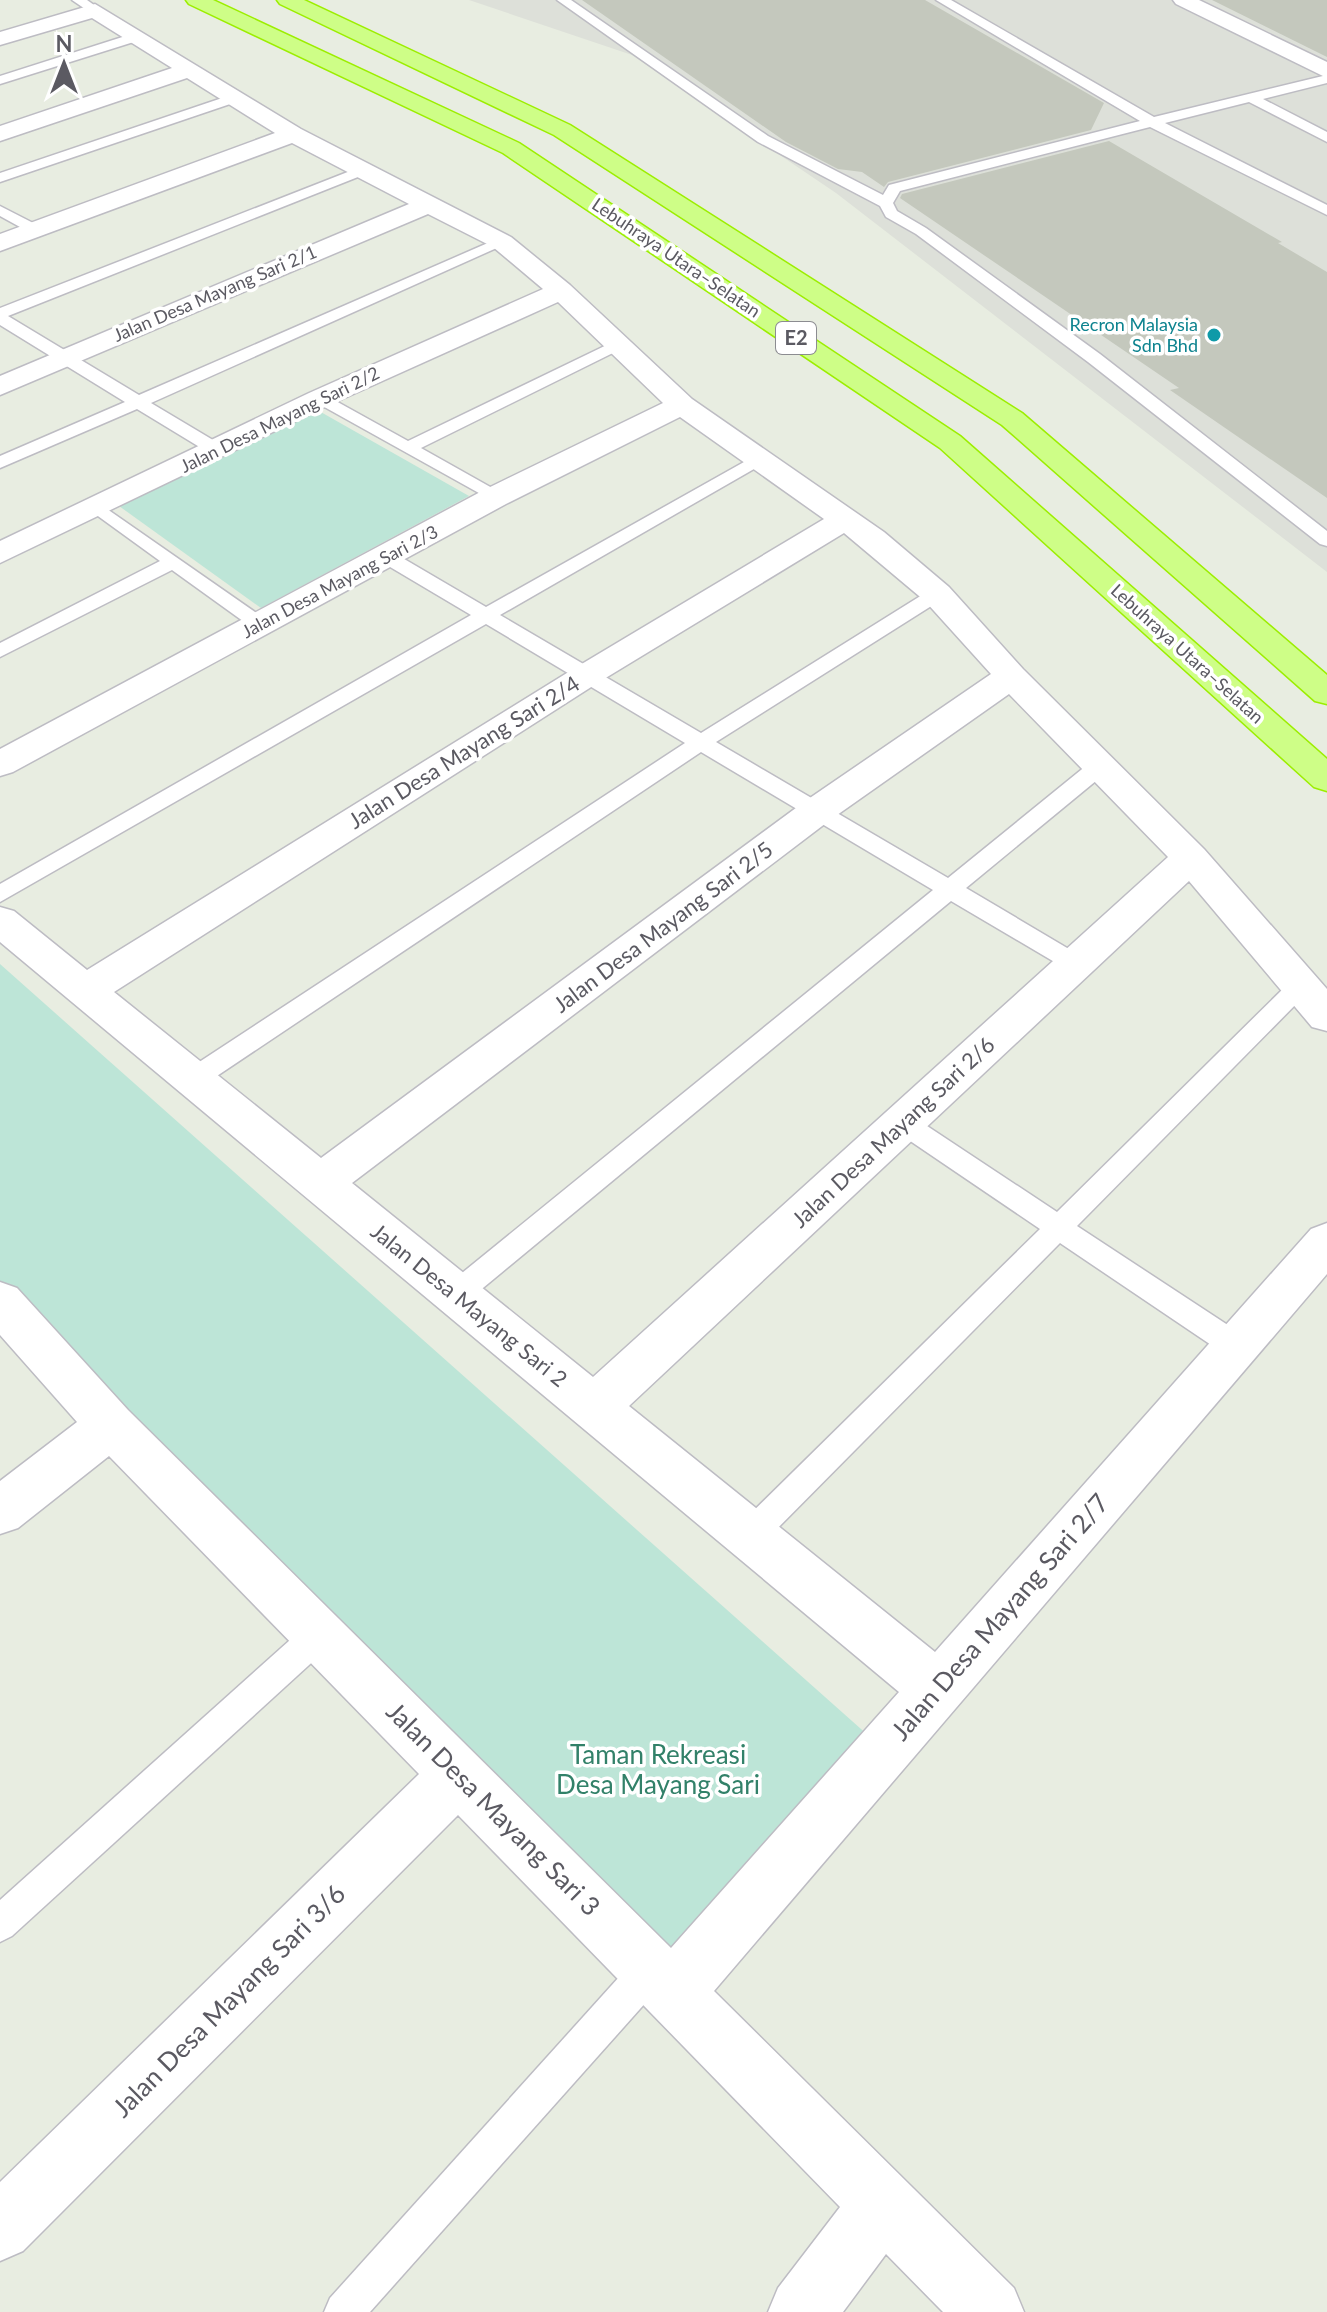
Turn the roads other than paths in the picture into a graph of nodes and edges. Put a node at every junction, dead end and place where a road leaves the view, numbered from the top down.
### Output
1 (196, 0) edge
2 (287, 0) edge
3 (563, 0) edge
4 (942, 0) edge
5 (1183, 0) edge
6 (87, 5) edge
7 (135, 37) junction
8 (0, 39) edge
9 (188, 70) junction
10 (1327, 71) edge
11 (1327, 79) edge
12 (0, 80) edge
13 (1301, 86) junction
14 (234, 98) junction
15 (1253, 99) junction
16 (1327, 99) edge
17 (1152, 122) junction
18 (0, 134) edge
19 (293, 134) junction
20 (1327, 138) edge
21 (363, 170) junction
22 (0, 178) edge
23 (886, 203) junction
24 (430, 204) junction
25 (0, 210) edge
26 (1327, 211) edge
27 (34, 229) junction
28 (502, 242) junction
29 (0, 243) edge
30 (561, 291) junction
31 (0, 316) edge
32 (617, 345) junction
33 (64, 357) junction
34 (0, 386) edge
35 (319, 399) junction
36 (137, 401) junction
37 (682, 405) junction
38 (408, 448) junction
39 (217, 450) junction
40 (760, 458) junction
41 (0, 463) edge
42 (495, 497) junction
43 (97, 507) junction
44 (846, 519) junction
45 (1327, 540) edge
46 (0, 553) edge
47 (387, 557) junction
48 (173, 562) junction
49 (937, 594) junction
50 (486, 616) junction
51 (261, 625) junction
52 (0, 651) edge
53 (587, 675) junction
54 (1011, 676) junction
55 (1327, 693) edge
56 (701, 742) junction
57 (0, 764) edge
58 (1100, 766) junction
59 (1327, 779) edge
60 (817, 811) junction
61 (1191, 858) junction
62 (950, 889) junction
63 (0, 894) edge
64 (0, 921) edge
65 (1076, 964) junction
66 (1301, 985) junction
67 (84, 991) junction
68 (1327, 1016) edge
69 (193, 1079) junction
70 (903, 1123) junction
71 (320, 1183) junction
72 (1058, 1229) junction
73 (1327, 1242) edge
74 (456, 1294) junction
75 (0, 1302) edge
76 (1236, 1346) junction
77 (594, 1407) junction
78 (111, 1425) junction
79 (0, 1511) edge
80 (750, 1535) junction
81 (320, 1634) junction
82 (938, 1689) junction
83 (458, 1775) junction
84 (0, 1924) edge
85 (662, 1981) junction
86 (883, 2204) junction
87 (0, 2228) edge
88 (344, 2312) edge
89 (802, 2312) edge
90 (990, 2312) edge

1 - 59 highway, Lebuhraya Utara–Selatan / E2
2 - 55 highway, Lebuhraya Utara–Selatan / E2
3 - 23 lane
4 - 17 lane
5 - 10 street
6 - 7 street
6 - 8 street
7 - 9 street
7 - 12 lane
9 - 14 street
9 - 18 street
11 - 13 lane
13 - 15 lane
13 - 16 lane
14 - 19 street
14 - 22 lane
15 - 17 lane
15 - 20 lane
17 - 23 lane
17 - 26 lane
19 - 21 street
19 - 27 street
21 - 24 street
21 - 31 lane
23 - 45 lane
24 - 28 street
24 - 33 street, Jalan Desa Mayang Sari 2/1
25 - 27 lane
27 - 29 street
28 - 30 street
28 - 36 lane
30 - 32 street
30 - 35 street, Jalan Desa Mayang Sari 2/2
31 - 33 lane
32 - 37 street
32 - 38 lane
33 - 34 street, Jalan Desa Mayang Sari 2/1
33 - 36 lane
35 - 38 lane
35 - 39 street, Jalan Desa Mayang Sari 2/2
36 - 39 lane
36 - 41 lane
37 - 40 street
37 - 42 street, Jalan Desa Mayang Sari 2/3
38 - 42 lane
39 - 43 street, Jalan Desa Mayang Sari 2/2
40 - 44 street
40 - 50 lane
42 - 47 street, Jalan Desa Mayang Sari 2/3
43 - 46 street, Jalan Desa Mayang Sari 2/2
43 - 48 lane
44 - 49 street
44 - 53 street, Jalan Desa Mayang Sari 2/4
47 - 50 lane
47 - 51 street, Jalan Desa Mayang Sari 2/3
48 - 51 lane
48 - 52 lane
49 - 54 street
49 - 56 lane
50 - 53 lane
50 - 63 lane
51 - 57 street, Jalan Desa Mayang Sari 2/3
53 - 56 lane
53 - 67 street, Jalan Desa Mayang Sari 2/4
54 - 58 street
54 - 60 street, Jalan Desa Mayang Sari 2/5
56 - 60 lane
56 - 69 lane
58 - 61 street
58 - 62 lane
60 - 62 lane
60 - 71 street, Jalan Desa Mayang Sari 2/5
61 - 65 street, Jalan Desa Mayang Sari 2/6
61 - 66 street
62 - 65 lane
62 - 74 lane
64 - 67 street, Jalan Desa Mayang Sari 2
65 - 70 street, Jalan Desa Mayang Sari 2/6
66 - 68 street
66 - 72 lane
67 - 69 street, Jalan Desa Mayang Sari 2
69 - 71 street, Jalan Desa Mayang Sari 2
70 - 72 lane
70 - 77 street, Jalan Desa Mayang Sari 2/6
71 - 74 street, Jalan Desa Mayang Sari 2
72 - 76 lane
72 - 80 lane
73 - 76 street, Jalan Desa Mayang Sari 2/7
74 - 77 street, Jalan Desa Mayang Sari 2
75 - 78 street, Jalan Desa Mayang Sari 3
76 - 82 street, Jalan Desa Mayang Sari 2/7
77 - 80 street, Jalan Desa Mayang Sari 2
78 - 79 street
78 - 81 street, Jalan Desa Mayang Sari 3
80 - 82 street, Jalan Desa Mayang Sari 2
81 - 83 street, Jalan Desa Mayang Sari 3
81 - 84 lane
82 - 85 street, Jalan Desa Mayang Sari 2/7
83 - 85 street, Jalan Desa Mayang Sari 3
83 - 87 street, Jalan Desa Mayang Sari 3/6
85 - 86 street, Jalan Desa Mayang Sari 3
85 - 88 lane
86 - 89 street
86 - 90 street, Jalan Desa Mayang Sari 3

